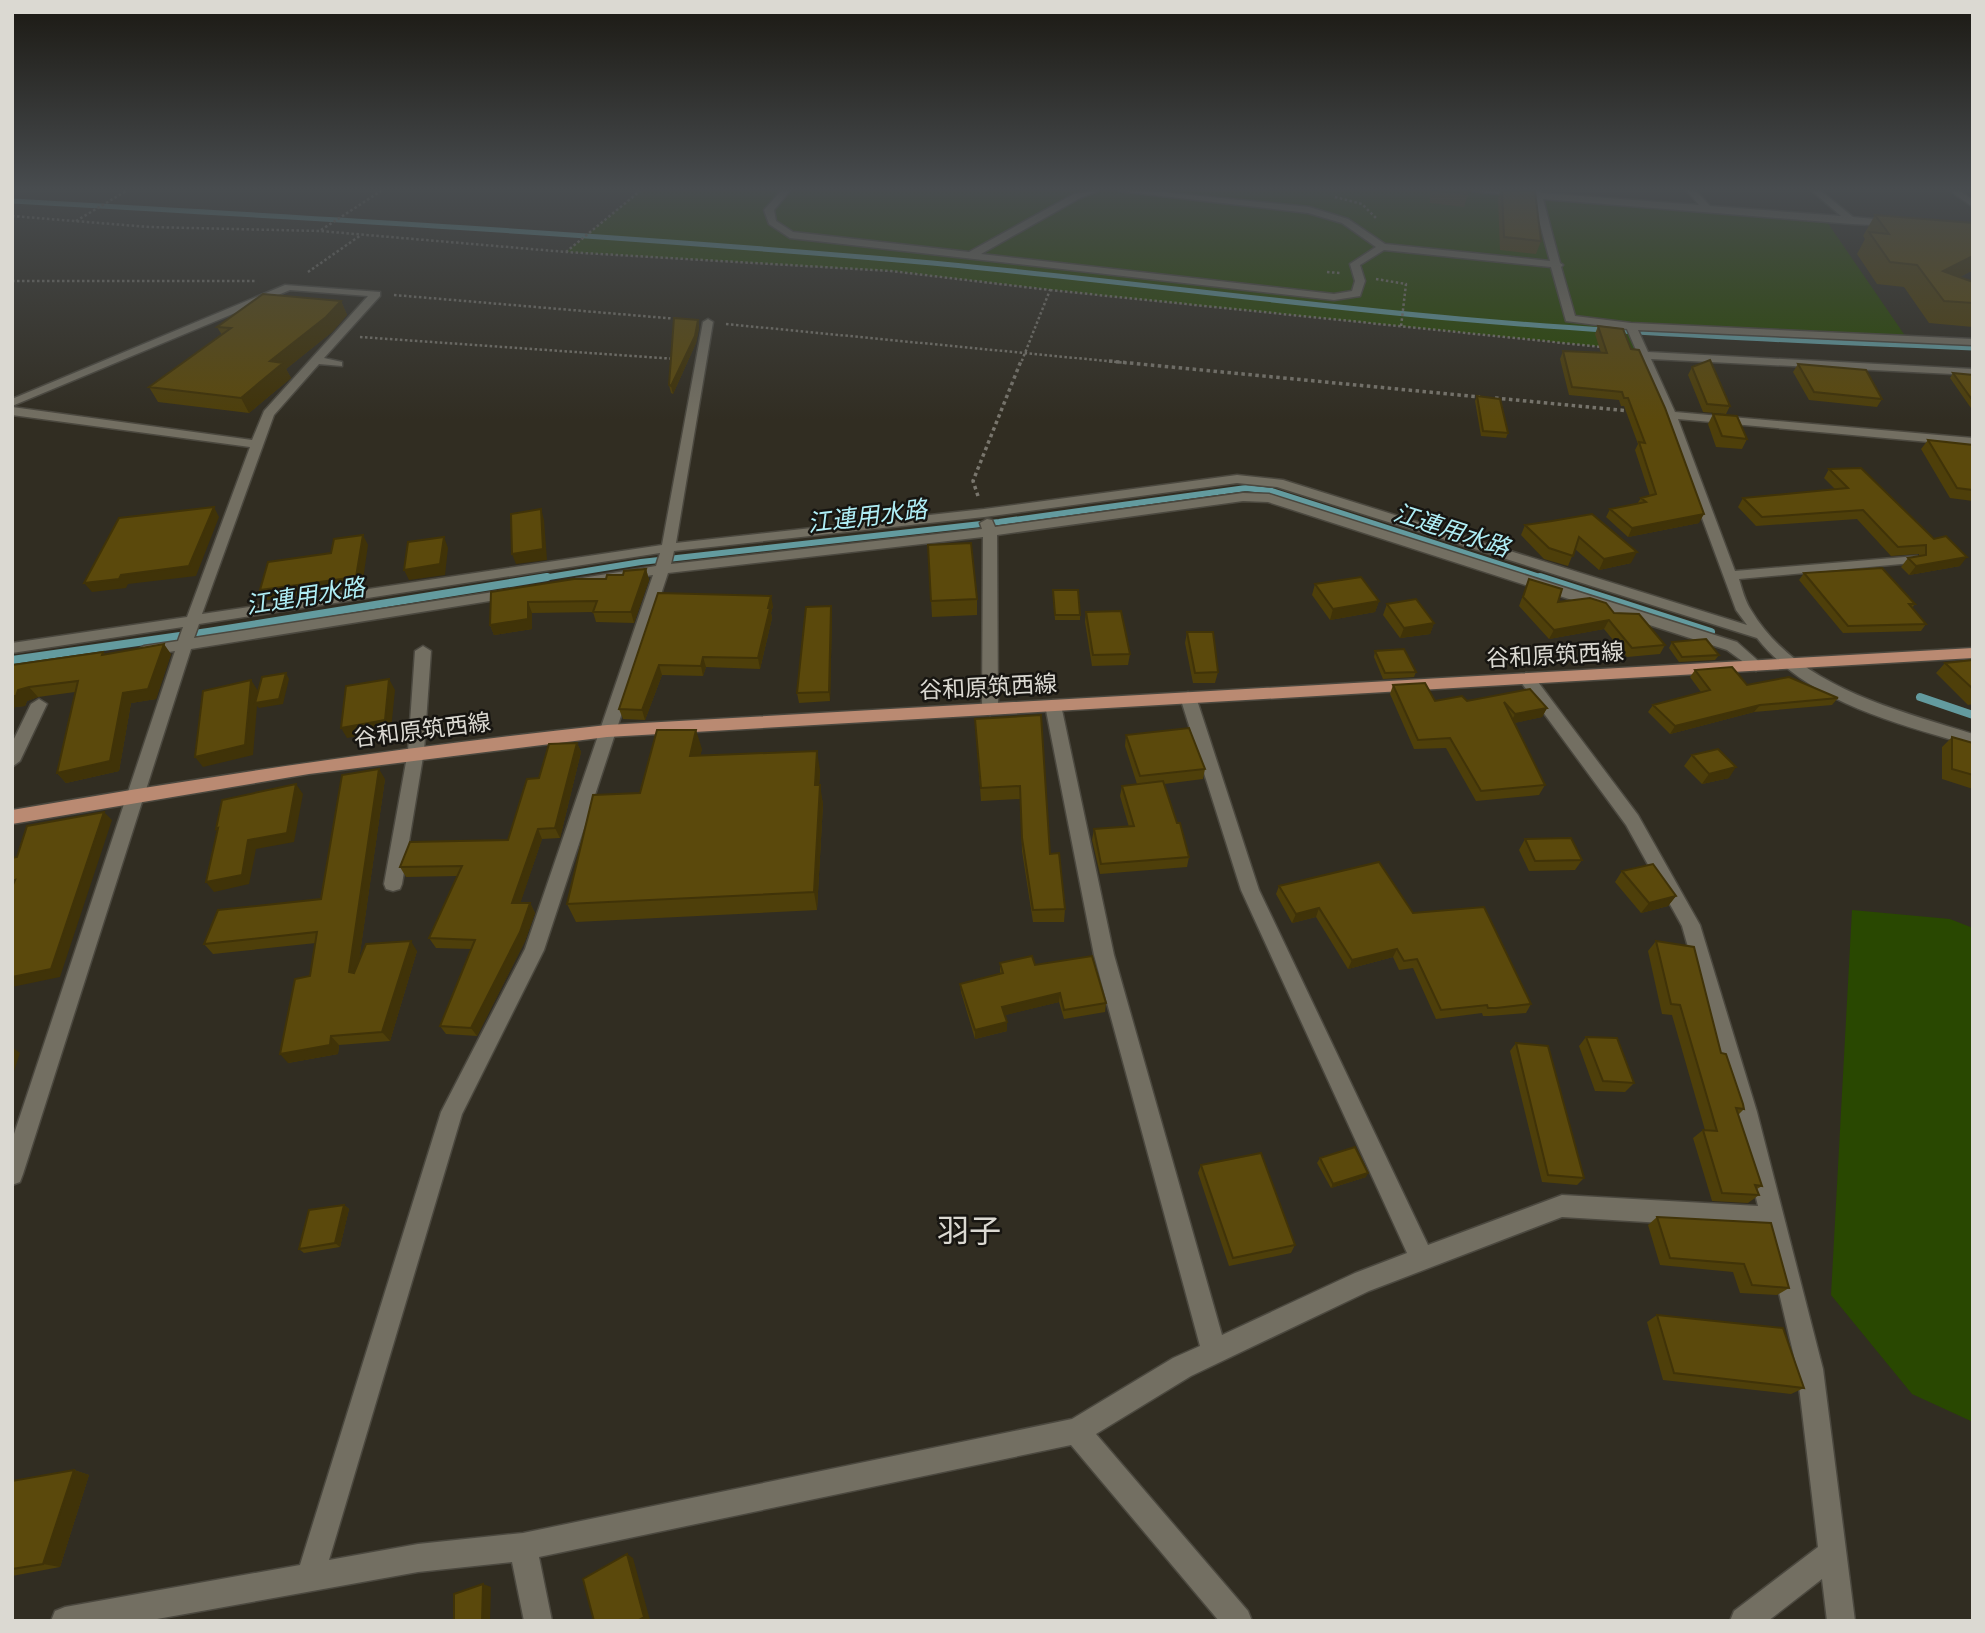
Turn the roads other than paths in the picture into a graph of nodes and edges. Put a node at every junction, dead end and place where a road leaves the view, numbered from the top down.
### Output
1 (1069, 267) edge
2 (1356, 267) edge
3 (1558, 267) edge
4 (708, 322) road end
5 (1631, 326) junction
6 (1973, 342) edge
7 (1644, 353) junction
8 (316, 360) junction
9 (338, 364) dead end
10 (1971, 374) edge
11 (12, 403) edge
12 (12, 411) edge
13 (1670, 415) junction
14 (1973, 442) edge
15 (256, 444) junction
16 (1296, 499) junction
17 (984, 513) junction
18 (990, 532) junction
19 (668, 548) junction
20 (1912, 559) edge
21 (662, 569) junction
22 (1730, 576) junction
23 (561, 585) edge
24 (421, 586) junction
25 (523, 591) edge
26 (419, 607) junction
27 (192, 622) junction
28 (1759, 634) junction
29 (185, 645) junction
30 (12, 648) edge
31 (423, 651) dead end
32 (132, 652) edge
33 (1973, 653) edge
34 (1790, 664) junction
35 (1756, 666) junction
36 (1526, 678) junction
37 (1188, 697) junction
38 (39, 704) dead end
39 (1053, 705) junction
40 (990, 709) junction
41 (607, 731) junction
42 (1973, 740) edge
43 (416, 751) junction
44 (12, 761) edge
45 (135, 796) junction
46 (14, 819) edge
47 (393, 884) dead end
48 (12, 1174) edge
49 (1772, 1218) junction
50 (1422, 1259) junction
51 (1214, 1352) junction
52 (1076, 1431) junction
53 (523, 1547) junction
54 (1833, 1553) junction
55 (310, 1578) junction
56 (65, 1621) edge
57 (538, 1621) edge
58 (1238, 1621) edge
59 (1744, 1621) edge
60 (1841, 1621) edge

1 - 2 street
3 - 5 street
4 - 19 street
5 - 6 street
5 - 7 street
7 - 10 street
7 - 13 street
8 - 9 street
8 - 11 street
8 - 15 street
12 - 15 street
13 - 14 street
13 - 22 street
15 - 27 street
16 - 17 street
16 - 18 street
16 - 28 street
16 - 35 street
17 - 18 street
17 - 19 street
18 - 21 street
18 - 40 street
19 - 21 street
19 - 24 street
20 - 22 street
21 - 23 street
21 - 41 street
22 - 28 street
24 - 26 street
24 - 27 street
25 - 26 street
26 - 29 street
27 - 29 street
27 - 30 street
28 - 34 street
29 - 32 street
29 - 45 street
31 - 43 street
33 - 34 main road, 谷和原筑西線
34 - 35 main road, 谷和原筑西線
34 - 42 street
35 - 36 main road, 谷和原筑西線
36 - 37 main road, 谷和原筑西線
36 - 49 street
37 - 39 main road, 谷和原筑西線
37 - 50 street
38 - 44 street
39 - 40 main road, 谷和原筑西線
39 - 51 street
40 - 41 main road, 谷和原筑西線
41 - 43 main road, 谷和原筑西線
41 - 55 street
43 - 45 main road, 谷和原筑西線
43 - 47 street
45 - 46 main road, 谷和原筑西線
45 - 48 street
49 - 50 street
49 - 54 street
50 - 51 street
51 - 52 street
52 - 53 street
52 - 58 street
53 - 55 street
53 - 57 street
54 - 59 street
54 - 60 street
55 - 56 street

